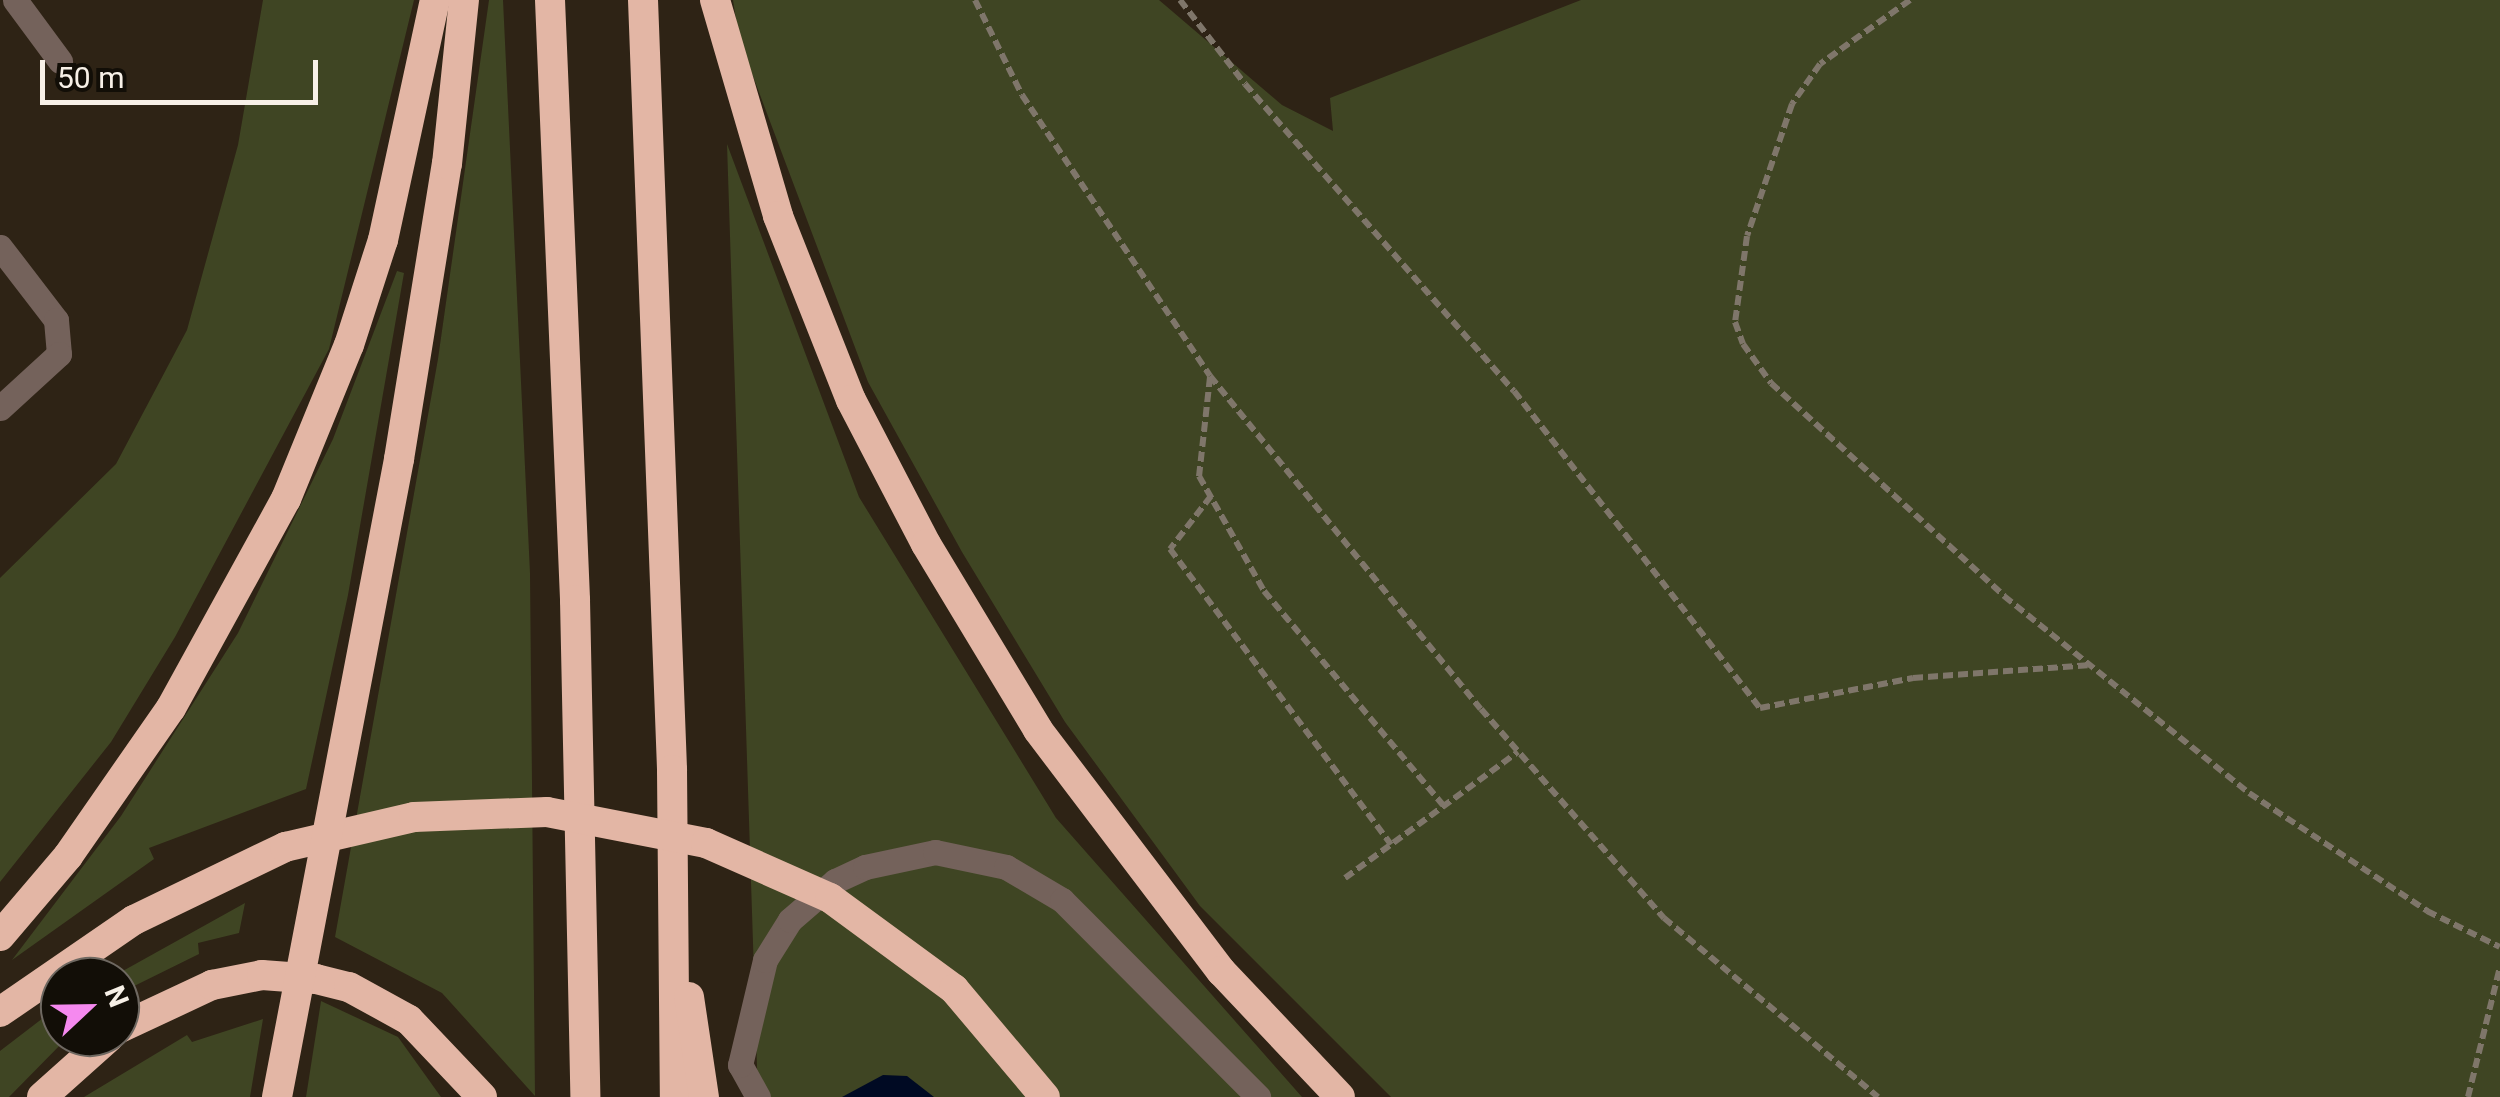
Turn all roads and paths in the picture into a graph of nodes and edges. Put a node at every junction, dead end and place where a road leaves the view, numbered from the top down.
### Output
1 (14, 0) edge
2 (434, 0) edge
3 (464, 0) edge
4 (550, 0) edge
5 (643, 0) edge
6 (715, 0) edge
7 (975, 0) edge
8 (1180, 0) edge
9 (1910, 0) edge
10 (60, 61) dead end
11 (0, 246) edge
12 (1210, 376) junction
13 (0, 408) edge
14 (1211, 496) junction
15 (2090, 665) junction
16 (1518, 752) junction
17 (1443, 805) junction
18 (1391, 844) junction
19 (1346, 878) dead end
20 (672, 880) junction
21 (0, 936) edge
22 (2500, 947) edge
23 (2500, 968) edge
24 (0, 1012) edge
25 (140, 1017) edge
26 (87, 1057) edge
27 (740, 1065) junction
28 (700, 1066) junction
29 (42, 1097) edge
30 (278, 1097) edge
31 (482, 1097) edge
32 (585, 1097) edge
33 (675, 1097) edge
34 (704, 1097) edge
35 (758, 1097) edge
36 (1045, 1097) edge
37 (1258, 1097) edge
38 (1340, 1097) edge
39 (1878, 1097) edge
40 (2468, 1097) edge

1 - 10 lane
2 - 21 highway
3 - 30 highway
4 - 32 highway
5 - 20 highway
6 - 38 highway
7 - 12 path
8 - 15 path
9 - 15 path
11 - 13 lane
12 - 14 path
12 - 16 path
14 - 17 path
14 - 18 path
15 - 22 path
16 - 17 path
16 - 39 path
17 - 18 path
18 - 19 path
20 - 28 highway
20 - 33 highway
23 - 40 path
24 - 36 highway
25 - 31 highway
26 - 29 highway
27 - 28 lane
27 - 35 lane
27 - 37 lane
28 - 34 highway

